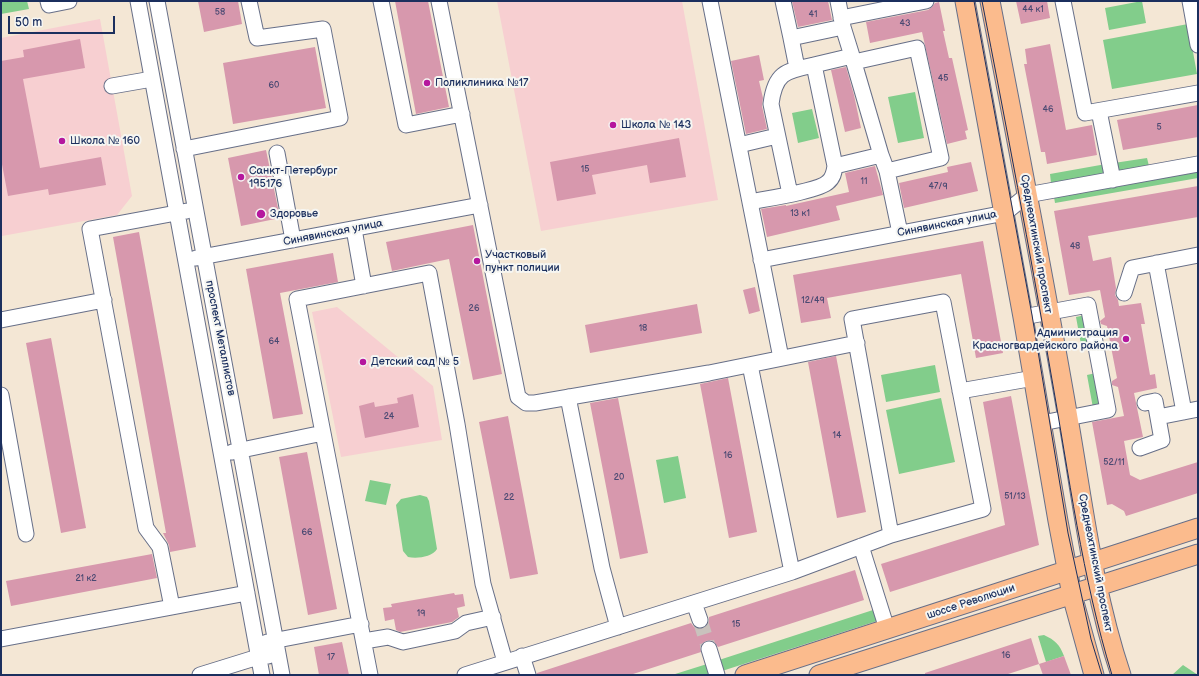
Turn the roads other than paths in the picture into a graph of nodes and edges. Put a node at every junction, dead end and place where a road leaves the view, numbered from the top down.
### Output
1 (48, 1) edge
2 (69, 1) edge
3 (138, 1) edge
4 (157, 1) edge
5 (249, 1) edge
6 (381, 1) edge
7 (439, 1) edge
8 (710, 1) edge
9 (783, 1) edge
10 (838, 1) edge
11 (926, 1) edge
12 (965, 1) edge
13 (990, 1) edge
14 (1063, 1) edge
15 (1190, 1) edge
16 (842, 23) junction
17 (791, 38) junction
18 (1198, 45) edge
19 (853, 59) junction
20 (814, 65) junction
21 (797, 68) junction
22 (152, 79) junction
23 (112, 86) dead end
24 (1198, 93) edge
25 (1099, 111) junction
26 (462, 114) junction
27 (777, 136) junction
28 (739, 145) junction
29 (184, 149) junction
30 (277, 153) dead end
31 (881, 155) junction
32 (1198, 164) edge
33 (835, 166) junction
34 (886, 171) junction
35 (1113, 180) junction
36 (790, 194) junction
37 (1027, 195) junction
38 (750, 202) junction
39 (480, 205) junction
40 (196, 209) junction
41 (177, 213) junction
42 (1005, 213) junction
43 (354, 229) junction
44 (900, 233) junction
45 (293, 240) junction
46 (1198, 255) edge
47 (204, 257) junction
48 (761, 260) junction
49 (185, 261) junction
50 (1156, 263) junction
51 (364, 286) junction
52 (1124, 293) dead end
53 (104, 300) junction
54 (1048, 312) junction
55 (1023, 317) junction
56 (1, 320) edge
57 (857, 343) junction
58 (780, 358) junction
59 (750, 365) junction
60 (1034, 378) junction
61 (960, 391) junction
62 (1, 396) edge
63 (568, 397) junction
64 (1145, 403) dead end
65 (1191, 410) edge
66 (1068, 418) junction
67 (1158, 418) junction
68 (1042, 423) junction
69 (323, 433) junction
70 (1140, 448) dead end
71 (240, 450) junction
72 (221, 454) junction
73 (1198, 528) edge
74 (26, 534) dead end
75 (891, 535) junction
76 (861, 546) junction
77 (1198, 554) edge
78 (1093, 562) junction
79 (1067, 571) junction
80 (792, 572) junction
81 (1098, 587) junction
82 (246, 593) junction
83 (1072, 595) junction
84 (694, 603) junction
85 (172, 607) junction
86 (493, 617) junction
87 (700, 620) tunnel mouth
88 (361, 624) junction
89 (618, 627) junction
90 (887, 629) junction
91 (1, 639) edge
92 (364, 642) junction
93 (277, 647) junction
94 (709, 649) tunnel mouth
95 (257, 651) junction
96 (522, 656) junction
97 (505, 662) junction
98 (200, 675) edge
99 (262, 675) edge
100 (282, 675) edge
101 (370, 675) edge
102 (465, 675) edge
103 (528, 675) edge
104 (717, 675) edge
105 (744, 675) edge
106 (822, 675) edge
107 (1094, 675) edge
108 (1121, 675) edge

1 - 2 street
3 - 22 street, проспект Металлистов
4 - 29 street, проспект Металлистов
5 - 29 street
6 - 26 street
7 - 26 street
8 - 28 street
9 - 17 street
10 - 16 street
11 - 16 street
12 - 42 main road
13 - 37 main road, Среднеохтинский проспект
14 - 25 street
15 - 18 street
16 - 17 street
16 - 19 street
17 - 21 street
19 - 20 street
19 - 31 street
19 - 34 street
20 - 21 street
20 - 33 street
21 - 27 street
22 - 23 street
22 - 41 street, проспект Металлистов
24 - 25 street
25 - 35 street
26 - 39 street
27 - 28 street
27 - 36 street
28 - 38 street
29 - 40 street, проспект Металлистов
30 - 45 street
31 - 33 street
31 - 34 street
32 - 35 street, Синявинская улица
33 - 36 street
34 - 44 street
35 - 37 street, Синявинская улица
36 - 38 street
37 - 42 street, Синявинская улица
37 - 54 main road, Среднеохтинский проспект
38 - 48 street
39 - 43 street, Синявинская улица
39 - 63 street
40 - 41 street
40 - 47 street, проспект Металлистов
41 - 49 street, проспект Металлистов
41 - 53 street
42 - 44 street, Синявинская улица
42 - 55 main road
43 - 45 street, Синявинская улица
43 - 51 street
44 - 48 street, Синявинская улица
45 - 47 street, Синявинская улица
46 - 50 street
47 - 49 street, Синявинская улица
47 - 71 street, проспект Металлистов
48 - 58 street
49 - 72 street, проспект Металлистов
50 - 52 street
50 - 65 street
51 - 69 street
51 - 86 street
53 - 56 street
53 - 85 street
54 - 55 street
54 - 66 main road, Среднеохтинский проспект
54 - 66 street
55 - 60 main road
57 - 58 street
57 - 61 street
57 - 75 street
58 - 59 street
59 - 63 street
59 - 80 street
60 - 61 street
60 - 68 main road
61 - 75 street
62 - 74 street
63 - 89 street
64 - 67 street
65 - 67 street
66 - 68 street
66 - 78 main road, Среднеохтинский проспект
67 - 70 street
68 - 79 main road
69 - 71 street
69 - 88 street
71 - 72 street
71 - 93 street, проспект Металлистов
72 - 82 street, проспект Металлистов
73 - 78 main road, шоссе Революции
75 - 76 street
76 - 80 street
76 - 90 street
77 - 81 main road
78 - 79 main road, шоссе Революции
78 - 81 main road, Среднеохтинский проспект
79 - 83 main road
79 - 90 main road, шоссе Революции
80 - 84 street
81 - 83 main road
81 - 108 main road, Среднеохтинский проспект
82 - 85 street
82 - 95 street, проспект Металлистов
83 - 106 main road
83 - 107 main road
84 - 87 street
84 - 89 street
85 - 91 street
86 - 92 street
86 - 97 street
88 - 92 street
88 - 93 street
89 - 96 street
90 - 105 main road, шоссе Революции
92 - 101 street
93 - 95 street
93 - 100 street, проспект Металлистов
94 - 104 street
95 - 98 street
95 - 99 street, проспект Металлистов
96 - 97 street
96 - 103 street
97 - 102 street

